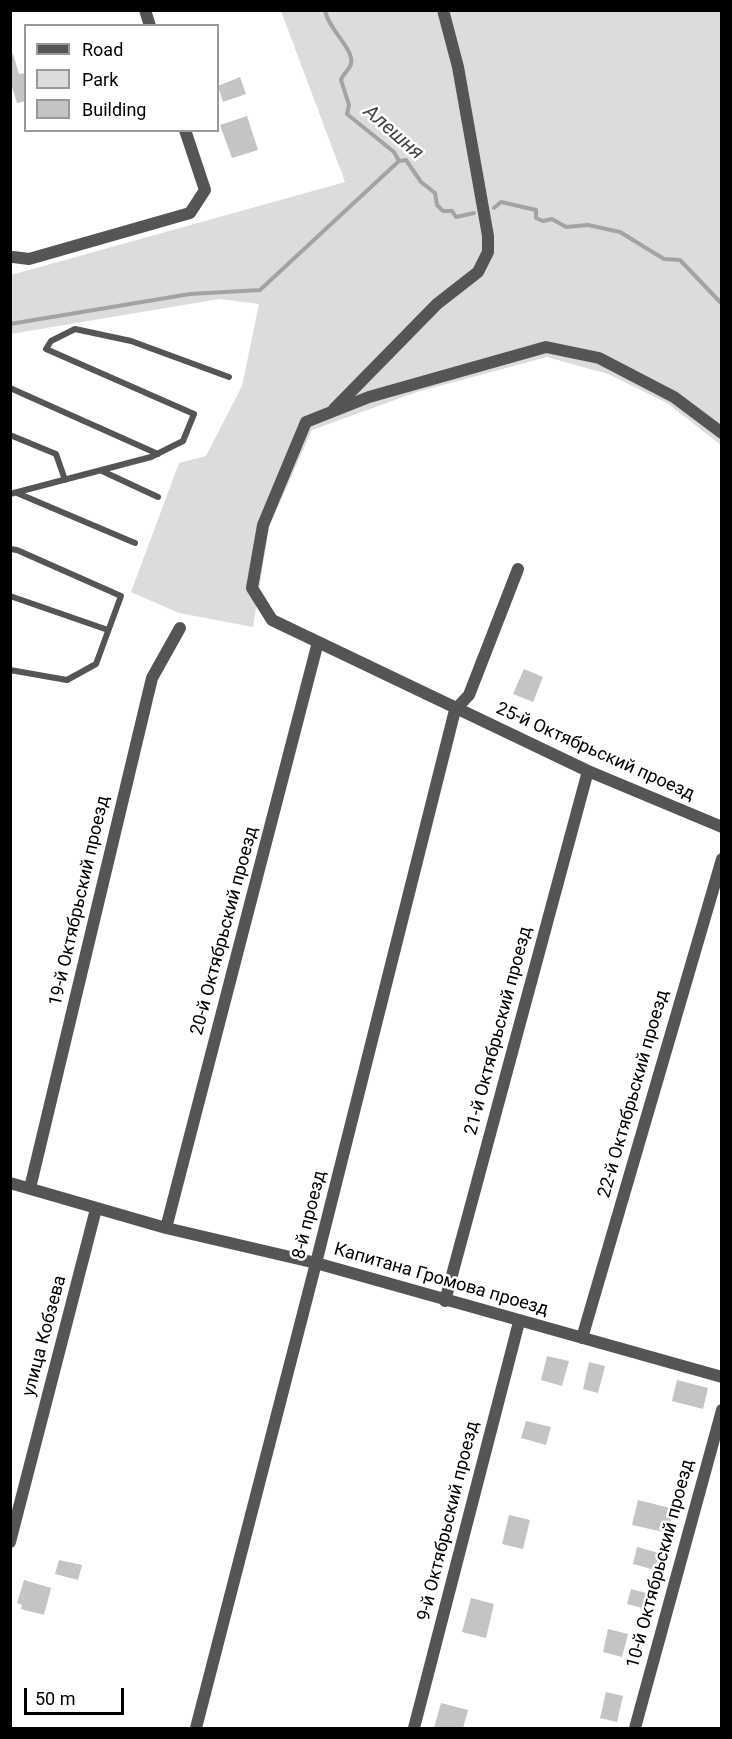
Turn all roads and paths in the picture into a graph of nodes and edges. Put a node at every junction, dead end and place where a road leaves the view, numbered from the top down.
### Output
1 (443, 10) edge
2 (186, 132) edge
3 (11, 255) edge
4 (229, 377) dead end
5 (10, 388) edge
6 (331, 412) junction
7 (722, 433) edge
8 (10, 435) edge
9 (158, 454) junction
10 (101, 470) junction
11 (64, 480) junction
12 (12, 492) edge
13 (158, 497) dead end
14 (135, 543) dead end
15 (10, 549) edge
16 (518, 569) dead end
17 (10, 596) edge
18 (180, 628) dead end
19 (108, 630) junction
20 (318, 642) junction
21 (10, 670) edge
22 (455, 710) junction
23 (588, 771) junction
24 (722, 827) edge
25 (722, 859) edge
26 (10, 1183) edge
27 (30, 1188) junction
28 (96, 1209) junction
29 (166, 1228) junction
30 (316, 1263) junction
31 (445, 1301) junction
32 (519, 1322) junction
33 (582, 1338) junction
34 (722, 1377) edge
35 (722, 1410) edge
36 (10, 1542) edge
37 (196, 1728) edge
38 (414, 1728) edge
39 (635, 1728) edge

1 - 6 street
2 - 3 street
4 - 9 lane
5 - 9 lane
6 - 7 street
6 - 20 street, 25-й Октябрьский проезд
8 - 11 lane
9 - 10 lane
10 - 11 lane
10 - 13 lane
11 - 12 lane
12 - 14 lane
15 - 19 lane
16 - 22 street
17 - 19 lane
18 - 27 street, 19-й Октябрьский проезд
19 - 21 lane
20 - 22 street, 25-й Октябрьский проезд
20 - 29 street, 20-й Октябрьский проезд
22 - 23 street, 25-й Октябрьский проезд
22 - 30 street, 8-й проезд
23 - 24 street, 25-й Октябрьский проезд
23 - 31 street, 21-й Октябрьский проезд
25 - 33 street, 22-й Октябрьский проезд
26 - 27 street, Капитана Громова проезд
27 - 28 street, Капитана Громова проезд
28 - 29 street, Капитана Громова проезд
28 - 36 street, улица Кобзева
29 - 30 street, Капитана Громова проезд
30 - 31 street, Капитана Громова проезд
30 - 37 street, 8-й проезд
31 - 32 street, Капитана Громова проезд
32 - 33 street, Капитана Громова проезд
32 - 38 street, 9-й Октябрьский проезд
33 - 34 street, Капитана Громова проезд
35 - 39 street, 10-й Октябрьский проезд

